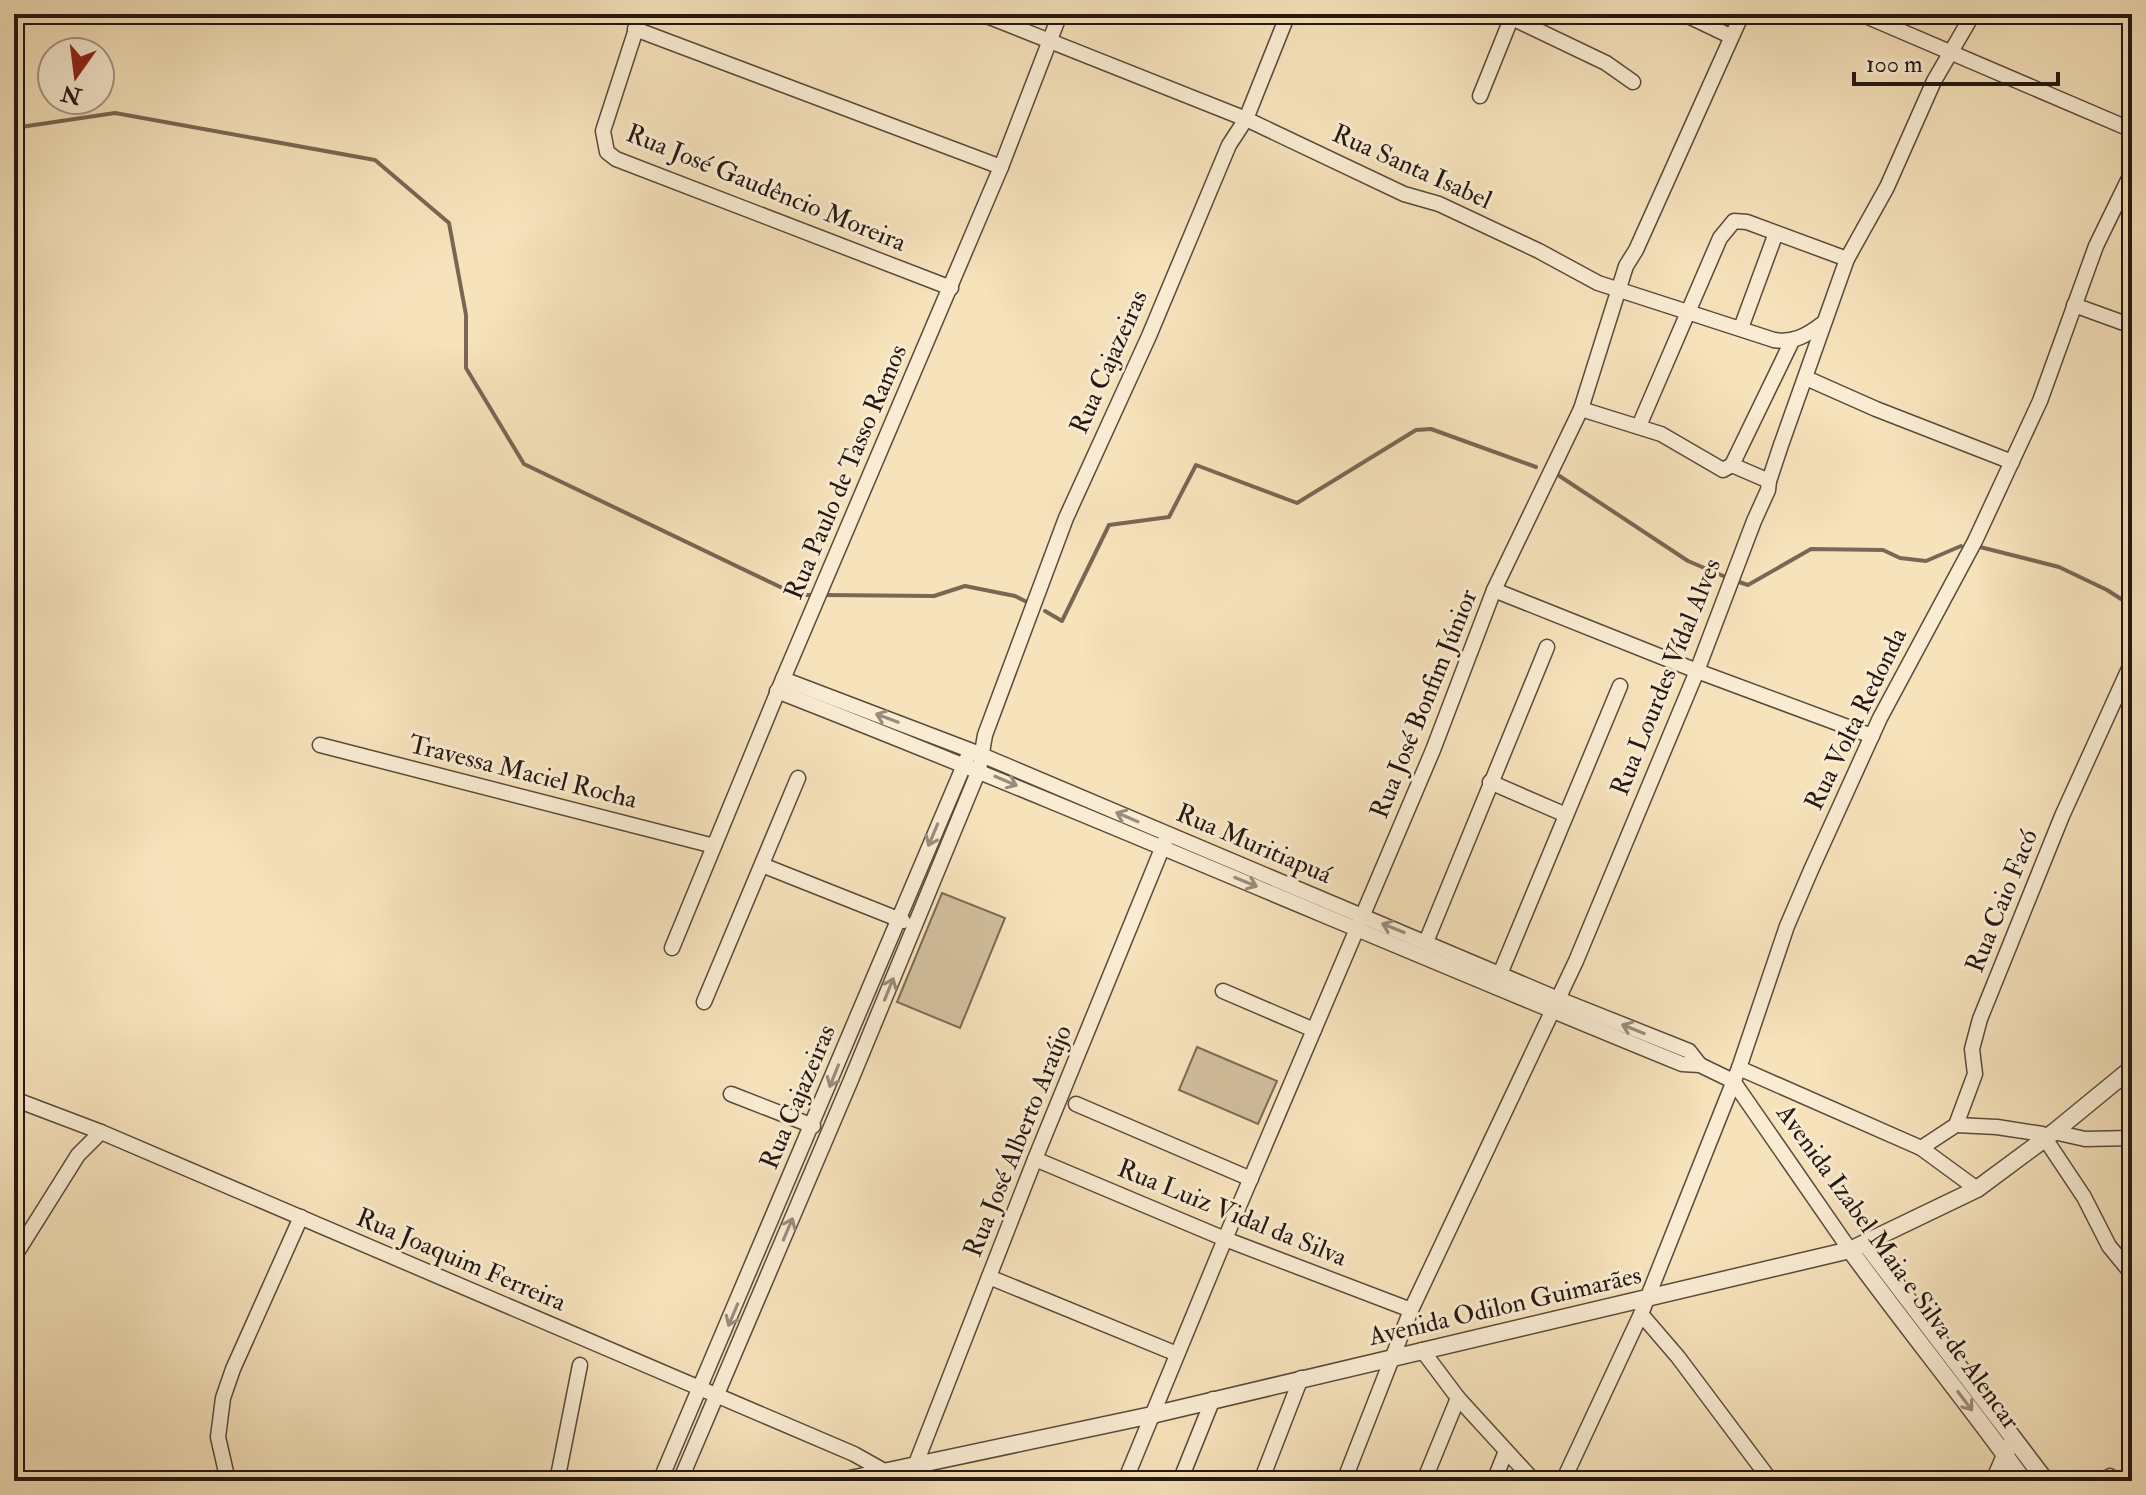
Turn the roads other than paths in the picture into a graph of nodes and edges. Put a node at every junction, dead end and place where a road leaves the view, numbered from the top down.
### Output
1 (641, 14) edge
2 (982, 14) edge
3 (1060, 14) edge
4 (1288, 14) edge
5 (1684, 14) edge
6 (1742, 14) edge
7 (1861, 14) edge
8 (1973, 14) edge
9 (1512, 16) edge
10 (635, 29) junction
11 (1730, 36) junction
12 (1051, 39) junction
13 (1950, 52) junction
14 (1633, 82) dead end
15 (1480, 96) dead end
16 (1246, 119) junction
17 (2132, 130) edge
18 (1001, 167) junction
19 (2132, 172) edge
20 (1776, 233) junction
21 (1847, 259) junction
22 (951, 288) junction
23 (1620, 291) junction
24 (2074, 305) junction
25 (1688, 313) junction
26 (1822, 324) junction
27 (2132, 326) edge
28 (1741, 328) junction
29 (1792, 341) junction
30 (1806, 378) junction
31 (1581, 409) junction
32 (1639, 426) junction
33 (2012, 462) junction
34 (1732, 465) junction
35 (1769, 481) junction
36 (1494, 590) junction
37 (1547, 647) dead end
38 (2132, 662) edge
39 (1697, 671) junction
40 (780, 685) junction
41 (1620, 686) dead end
42 (1872, 736) junction
43 (320, 745) dead end
44 (974, 760) junction
45 (798, 778) dead end
46 (1490, 782) junction
47 (1566, 815) junction
48 (1165, 840) junction
49 (714, 846) junction
50 (762, 865) junction
51 (897, 919) junction
52 (1361, 923) junction
53 (915, 925) junction
54 (1426, 942) junction
55 (672, 948) dead end
56 (1500, 974) junction
57 (1223, 991) dead end
58 (704, 1002) dead end
59 (1553, 1004) junction
60 (1314, 1030) junction
61 (2132, 1068) edge
62 (1736, 1075) junction
63 (731, 1094) dead end
64 (14, 1099) edge
65 (1076, 1104) dead end
66 (1956, 1125) junction
67 (813, 1126) junction
68 (101, 1132) junction
69 (2050, 1135) junction
70 (2132, 1138) edge
71 (1921, 1148) junction
72 (1035, 1159) junction
73 (1251, 1179) junction
74 (1977, 1189) junction
75 (301, 1217) junction
76 (1225, 1239) junction
77 (1857, 1247) junction
78 (14, 1257) edge
79 (2132, 1274) edge
80 (989, 1277) junction
81 (1647, 1298) junction
82 (1411, 1310) junction
83 (1641, 1314) junction
84 (1422, 1350) junction
85 (1177, 1354) junction
86 (1393, 1357) junction
87 (1946, 1362) junction
88 (580, 1365) dead end
89 (1301, 1378) junction
90 (701, 1389) junction
91 (717, 1397) junction
92 (1458, 1398) junction
93 (1213, 1399) junction
94 (1152, 1415) junction
95 (2014, 1438) junction
96 (1506, 1451) junction
97 (2006, 1453) junction
98 (2028, 1458) junction
99 (915, 1466) junction
100 (886, 1472) junction
101 (2022, 1480) edge
102 (228, 1481) edge
103 (557, 1481) edge
104 (660, 1481) edge
105 (680, 1481) edge
106 (841, 1481) edge
107 (1125, 1481) edge
108 (1180, 1481) edge
109 (1261, 1481) edge
110 (1344, 1481) edge
111 (1424, 1481) edge
112 (1494, 1481) edge
113 (1534, 1481) edge
114 (1563, 1481) edge
115 (1771, 1481) edge
116 (1994, 1481) edge
117 (2046, 1481) edge

1 - 10 street, Rua José Gaudêncio Moreira
2 - 12 street, Rua Santa Isabel
3 - 12 street, Rua Paulo de Tasso Ramos
4 - 16 street, Rua Cajazeiras
5 - 11 street
6 - 11 street, Rua José Bonfim Júnior
7 - 13 street
8 - 13 street, Rua Lourdes Vídal Alves
9 - 14 street
9 - 15 street
10 - 18 street
10 - 22 street, Rua José Gaudêncio Moreira
11 - 23 street, Rua José Bonfim Júnior
12 - 16 street, Rua Santa Isabel
12 - 18 street, Rua Paulo de Tasso Ramos
13 - 17 street
13 - 21 street, Rua Lourdes Vídal Alves
16 - 23 street, Rua Santa Isabel
16 - 44 street, Rua Cajazeiras
18 - 22 street, Rua Paulo de Tasso Ramos
19 - 24 street, Rua Volta Redonda
20 - 21 street
20 - 25 street
20 - 28 street
21 - 26 street, Rua Lourdes Vídal Alves
22 - 40 street, Rua Paulo de Tasso Ramos
23 - 25 street, Rua Santa Isabel
23 - 31 street, Rua José Bonfim Júnior
24 - 27 street
24 - 33 street, Rua Volta Redonda
25 - 28 street, Rua Santa Isabel
25 - 32 street
26 - 29 street
26 - 30 street, Rua Lourdes Vídal Alves
28 - 29 street, Rua Santa Isabel
29 - 34 street
30 - 33 street
30 - 35 street, Rua Lourdes Vídal Alves
31 - 32 street
31 - 36 street, Rua José Bonfim Júnior
32 - 34 street
33 - 42 street, Rua Volta Redonda
34 - 35 street
35 - 39 street, Rua Lourdes Vídal Alves
36 - 39 street
36 - 52 street, Rua José Bonfim Júnior
37 - 46 street
38 - 66 street, Rua Caio Facó
39 - 42 street
39 - 59 street, Rua Lourdes Vídal Alves
40 - 44 street, Rua Muritiapuá
40 - 49 street, Rua Paulo de Tasso Ramos
41 - 47 street
42 - 62 street, Rua Volta Redonda
43 - 49 street, Travessa Maciel Rocha
44 - 48 street, Rua Muritiapuá
44 -> 51 street, Rua Cajazeiras
44 - 53 street, Rua Cajazeiras
45 - 50 street
46 - 47 street
46 - 54 street
47 - 56 street
48 - 52 street, Rua Muritiapuá
48 - 72 street, Rua José Alberto Araújo
49 - 55 street, Rua Paulo de Tasso Ramos
50 - 51 street
50 - 58 street
51 - 53 street
51 -> 67 street, Rua Cajazeiras
54 -> 52 street, Rua Muritiapuá
52 - 59 street, Rua Muritiapuá
52 - 60 street, Rua José Bonfim Júnior
91 -> 53 street, Rua Cajazeiras
54 - 56 street, Rua Muritiapuá
56 - 59 street, Rua Muritiapuá
57 - 60 street
59 - 62 street, Rua Muritiapuá
59 - 82 street, Rua Lourdes Vídal Alves
60 - 73 street, Rua José Bonfim Júnior
61 - 69 street, Avenida Odilon Guimarães
62 - 71 street, Rua Muritiapuá
62 - 77 street, Avenida Izabel Maia e Silva de Alencar
62 - 81 street, Rua Volta Redonda
63 - 67 street
64 - 68 street, Rua Joaquim Ferreira
65 - 73 street
66 - 69 street
66 - 71 street
67 -> 90 street, Rua Cajazeiras
68 - 75 street, Rua Joaquim Ferreira
68 - 78 street
69 - 70 street
69 - 74 street, Avenida Odilon Guimarães
69 - 79 street
71 - 74 street, Rua Muritiapuá
72 - 76 street, Rua Luiz Vidal da Silva
72 - 80 street, Rua José Alberto Araújo
73 - 76 street, Rua José Bonfim Júnior
74 - 77 street, Avenida Odilon Guimarães
75 - 90 street, Rua Joaquim Ferreira
75 - 102 street
76 - 82 street, Rua Luiz Vidal da Silva
76 - 85 street, Rua José Bonfim Júnior
77 - 81 street, Avenida Odilon Guimarães
77 - 87 street, Avenida Izabel Maia e Silva de Alencar
80 - 85 street
80 - 99 street, Rua José Alberto Araújo
81 - 83 street, Rua Volta Redonda
81 - 84 street, Avenida Odilon Guimarães
82 - 86 street, Rua Lourdes Vídal Alves
83 - 114 street, Rua Volta Redonda
83 - 115 street
84 - 86 street, Avenida Odilon Guimarães
84 - 92 street
85 - 94 street, Rua José Bonfim Júnior
86 - 89 street, Avenida Odilon Guimarães
86 - 110 street, Rua Lourdes Vídal Alves
87 - 95 street, Avenida Izabel Maia e Silva de Alencar
87 -> 97 street, Avenida Izabel Maia e Silva de Alencar
88 - 103 street
89 - 93 street, Avenida Odilon Guimarães
89 - 109 street
90 - 91 street, Rua Joaquim Ferreira
90 - 104 street, Rua Cajazeiras
91 - 100 street, Rua Joaquim Ferreira
91 - 105 street, Rua Cajazeiras
92 - 96 street
92 - 111 street
93 - 94 street, Avenida Odilon Guimarães
93 - 108 street
94 - 99 street, Avenida Odilon Guimarães
94 - 107 street, Rua José Bonfim Júnior
95 - 97 street
95 - 98 street, Avenida Izabel Maia e Silva de Alencar
96 - 112 street
96 - 113 street
97 - 101 street, Avenida Izabel Maia e Silva de Alencar
97 - 116 street
98 - 101 street
98 - 117 street, Avenida Izabel Maia e Silva de Alencar
99 - 100 street, Avenida Odilon Guimarães
100 - 106 street, Avenida Odilon Guimarães

